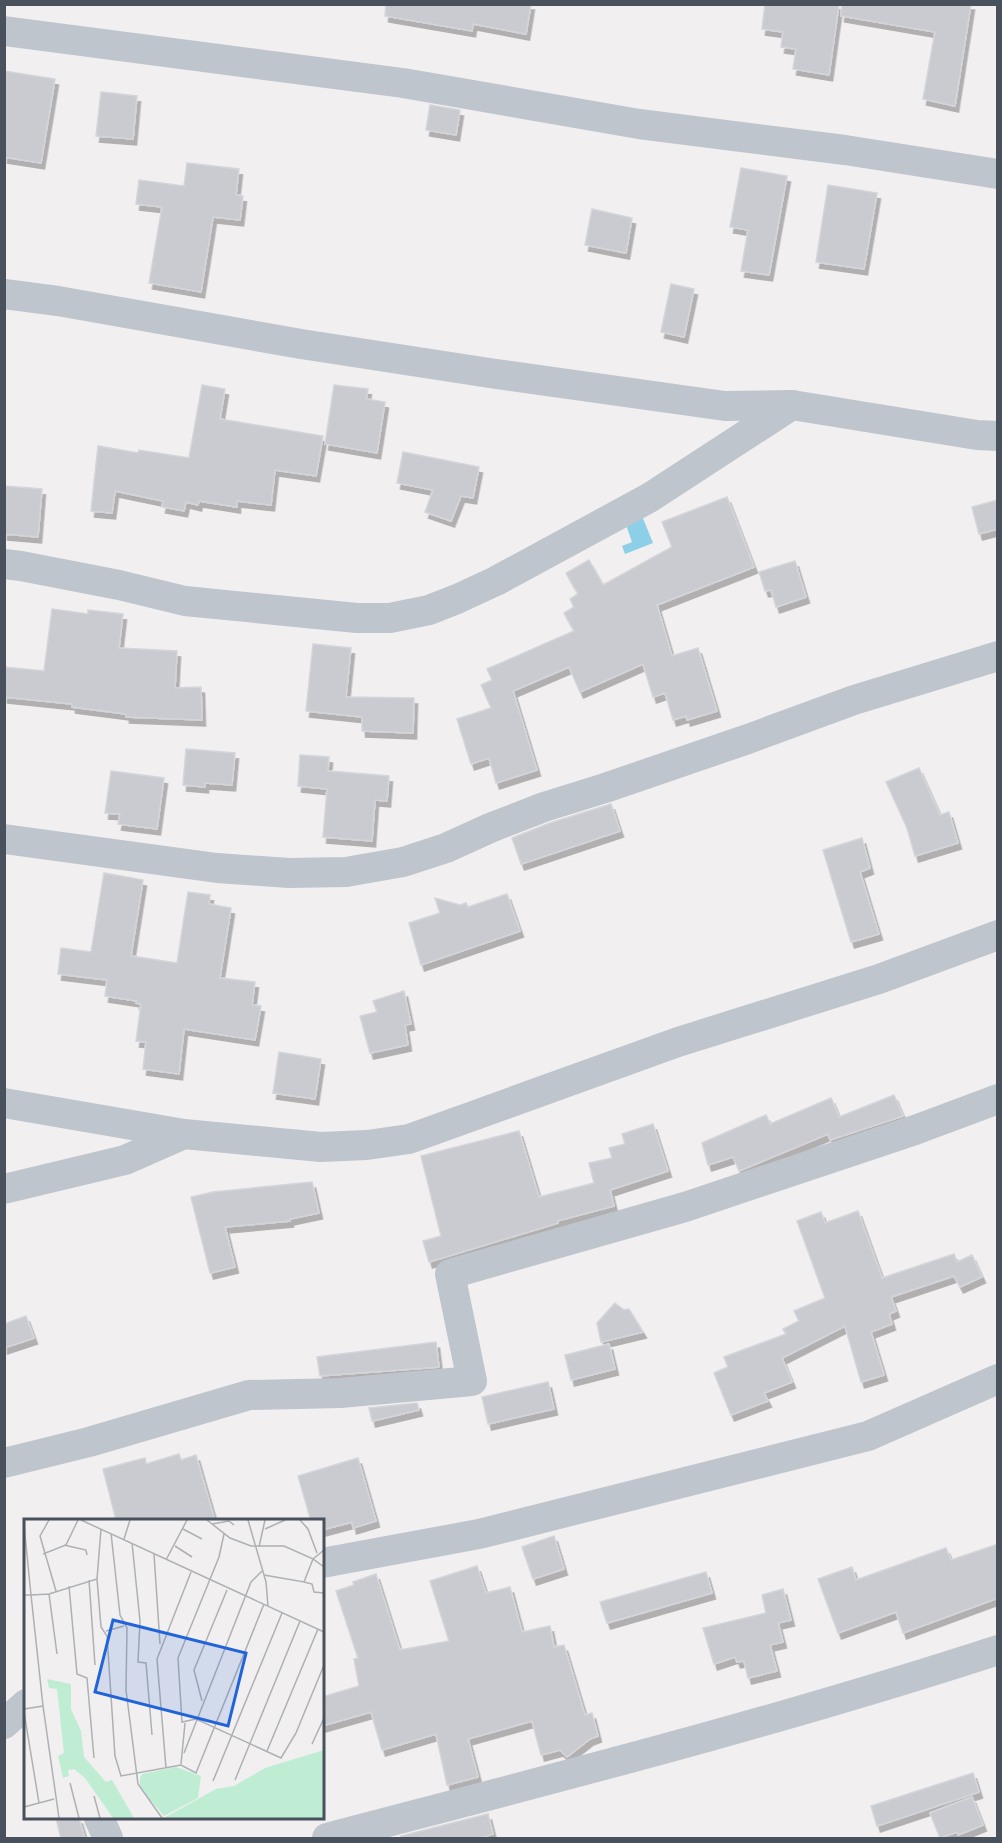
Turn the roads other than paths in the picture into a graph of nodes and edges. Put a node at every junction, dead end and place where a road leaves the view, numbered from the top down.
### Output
1 (4, 31) edge
2 (998, 174) edge
3 (4, 294) edge
4 (792, 405) junction
5 (998, 436) edge
6 (4, 564) edge
7 (998, 656) edge
8 (4, 839) edge
9 (998, 935) edge
10 (998, 1099) edge
11 (4, 1103) edge
12 (184, 1134) junction
13 (4, 1189) edge
14 (998, 1379) edge
15 (4, 1463) edge
16 (324, 1563) edge
17 (998, 1650) edge
18 (24, 1706) edge
19 (4, 1724) edge
20 (99, 1819) edge
21 (108, 1839) edge
22 (327, 1839) edge

1 - 2 street
3 - 4 street
4 - 5 street
4 - 6 street
7 - 8 street
9 - 12 street
10 - 15 street
11 - 12 street
12 - 13 street
14 - 16 street
17 - 22 street
18 - 19 street
20 - 21 street

